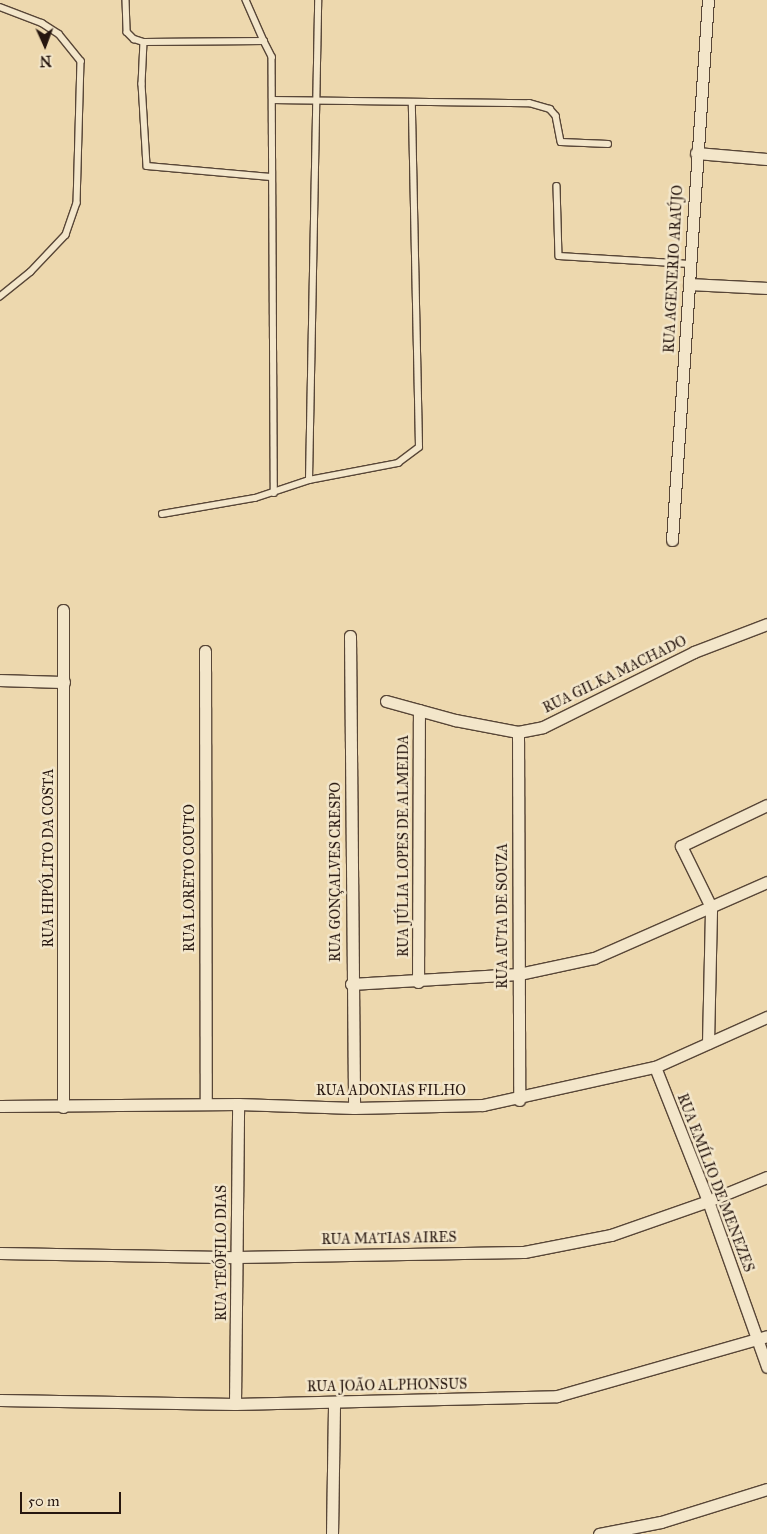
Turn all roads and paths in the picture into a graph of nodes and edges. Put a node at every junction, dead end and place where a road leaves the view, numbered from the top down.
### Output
1 (126, 0) edge
2 (246, 0) edge
3 (318, 0) edge
4 (708, 0) edge
5 (0, 7) edge
6 (264, 41) junction
7 (144, 42) junction
8 (272, 100) junction
9 (316, 101) junction
10 (412, 103) junction
11 (608, 144) dead end
12 (696, 154) junction
13 (767, 159) edge
14 (271, 177) junction
15 (557, 186) dead end
16 (690, 264) junction
17 (689, 284) junction
18 (767, 288) edge
19 (0, 297) edge
20 (308, 480) junction
21 (274, 493) junction
22 (162, 514) dead end
23 (672, 540) dead end
24 (63, 610) dead end
25 (767, 624) edge
26 (350, 636) dead end
27 (205, 651) dead end
28 (0, 680) edge
29 (64, 682) junction
30 (386, 701) dead end
31 (419, 710) junction
32 (518, 732) junction
33 (767, 805) edge
34 (767, 882) edge
35 (711, 907) junction
36 (519, 974) junction
37 (418, 982) junction
38 (351, 984) junction
39 (767, 1017) edge
40 (708, 1044) junction
41 (655, 1067) junction
42 (519, 1100) junction
43 (206, 1104) junction
44 (238, 1104) junction
45 (0, 1106) edge
46 (63, 1106) junction
47 (354, 1108) junction
48 (767, 1176) edge
49 (708, 1201) junction
50 (0, 1253) edge
51 (237, 1257) junction
52 (762, 1339) edge
53 (767, 1367) edge
54 (0, 1400) edge
55 (334, 1403) junction
56 (235, 1404) junction
57 (767, 1490) edge
58 (332, 1534) edge
59 (599, 1534) edge

1 - 7 lane
2 - 6 lane
3 - 9 lane
4 - 12 street, RUA AGENERIO ARAÚJO
5 - 19 lane
6 - 7 lane
6 - 8 lane
7 - 14 lane
8 - 9 lane
8 - 14 lane
9 - 10 lane
9 - 20 lane
10 - 11 lane
10 - 20 lane
12 - 13 street
12 - 16 street, RUA AGENERIO ARAÚJO
14 - 21 lane
15 - 16 lane
16 - 17 street, RUA AGENERIO ARAÚJO
17 - 18 street
17 - 23 street, RUA AGENERIO ARAÚJO
20 - 21 lane
21 - 22 lane
24 - 29 street, RUA HIPÓLITO DA COSTA
25 - 32 street, RUA GILKA MACHADO
26 - 38 street, RUA GONÇALVES CRESPO
27 - 43 street, RUA LORETO COUTO
28 - 29 street
29 - 46 street, RUA HIPÓLITO DA COSTA
30 - 31 street, RUA GILKA MACHADO
31 - 32 street, RUA GILKA MACHADO
31 - 37 street, RUA JÚLIA LOPES DE ALMEIDA
32 - 36 street, RUA AUTA DE SOUZA
33 - 35 street
34 - 35 street
35 - 36 street
35 - 40 street
36 - 37 street
36 - 42 street, RUA AUTA DE SOUZA
37 - 38 street
38 - 47 street, RUA GONÇALVES CRESPO
39 - 40 street, RUA ADONIAS FILHO
40 - 41 street, RUA ADONIAS FILHO
41 - 42 street, RUA ADONIAS FILHO
41 - 49 street, RUA EMÍLIO DE MENEZES
42 - 47 street, RUA ADONIAS FILHO
43 - 44 street, RUA ADONIAS FILHO
43 - 46 street, RUA ADONIAS FILHO
44 - 47 street, RUA ADONIAS FILHO
44 - 51 street, RUA TEÓFILO DIAS
45 - 46 street, RUA ADONIAS FILHO
48 - 49 street, RUA MATIAS AIRES
49 - 51 street, RUA MATIAS AIRES
49 - 52 street, RUA EMÍLIO DE MENEZES
50 - 51 street, RUA MATIAS AIRES
51 - 56 street, RUA TEÓFILO DIAS
52 - 53 street, RUA EMÍLIO DE MENEZES
52 - 55 street, RUA JOÃO ALPHONSUS
54 - 56 street, RUA JOÃO ALPHONSUS
55 - 56 street, RUA JOÃO ALPHONSUS
55 - 58 street
57 - 59 street

